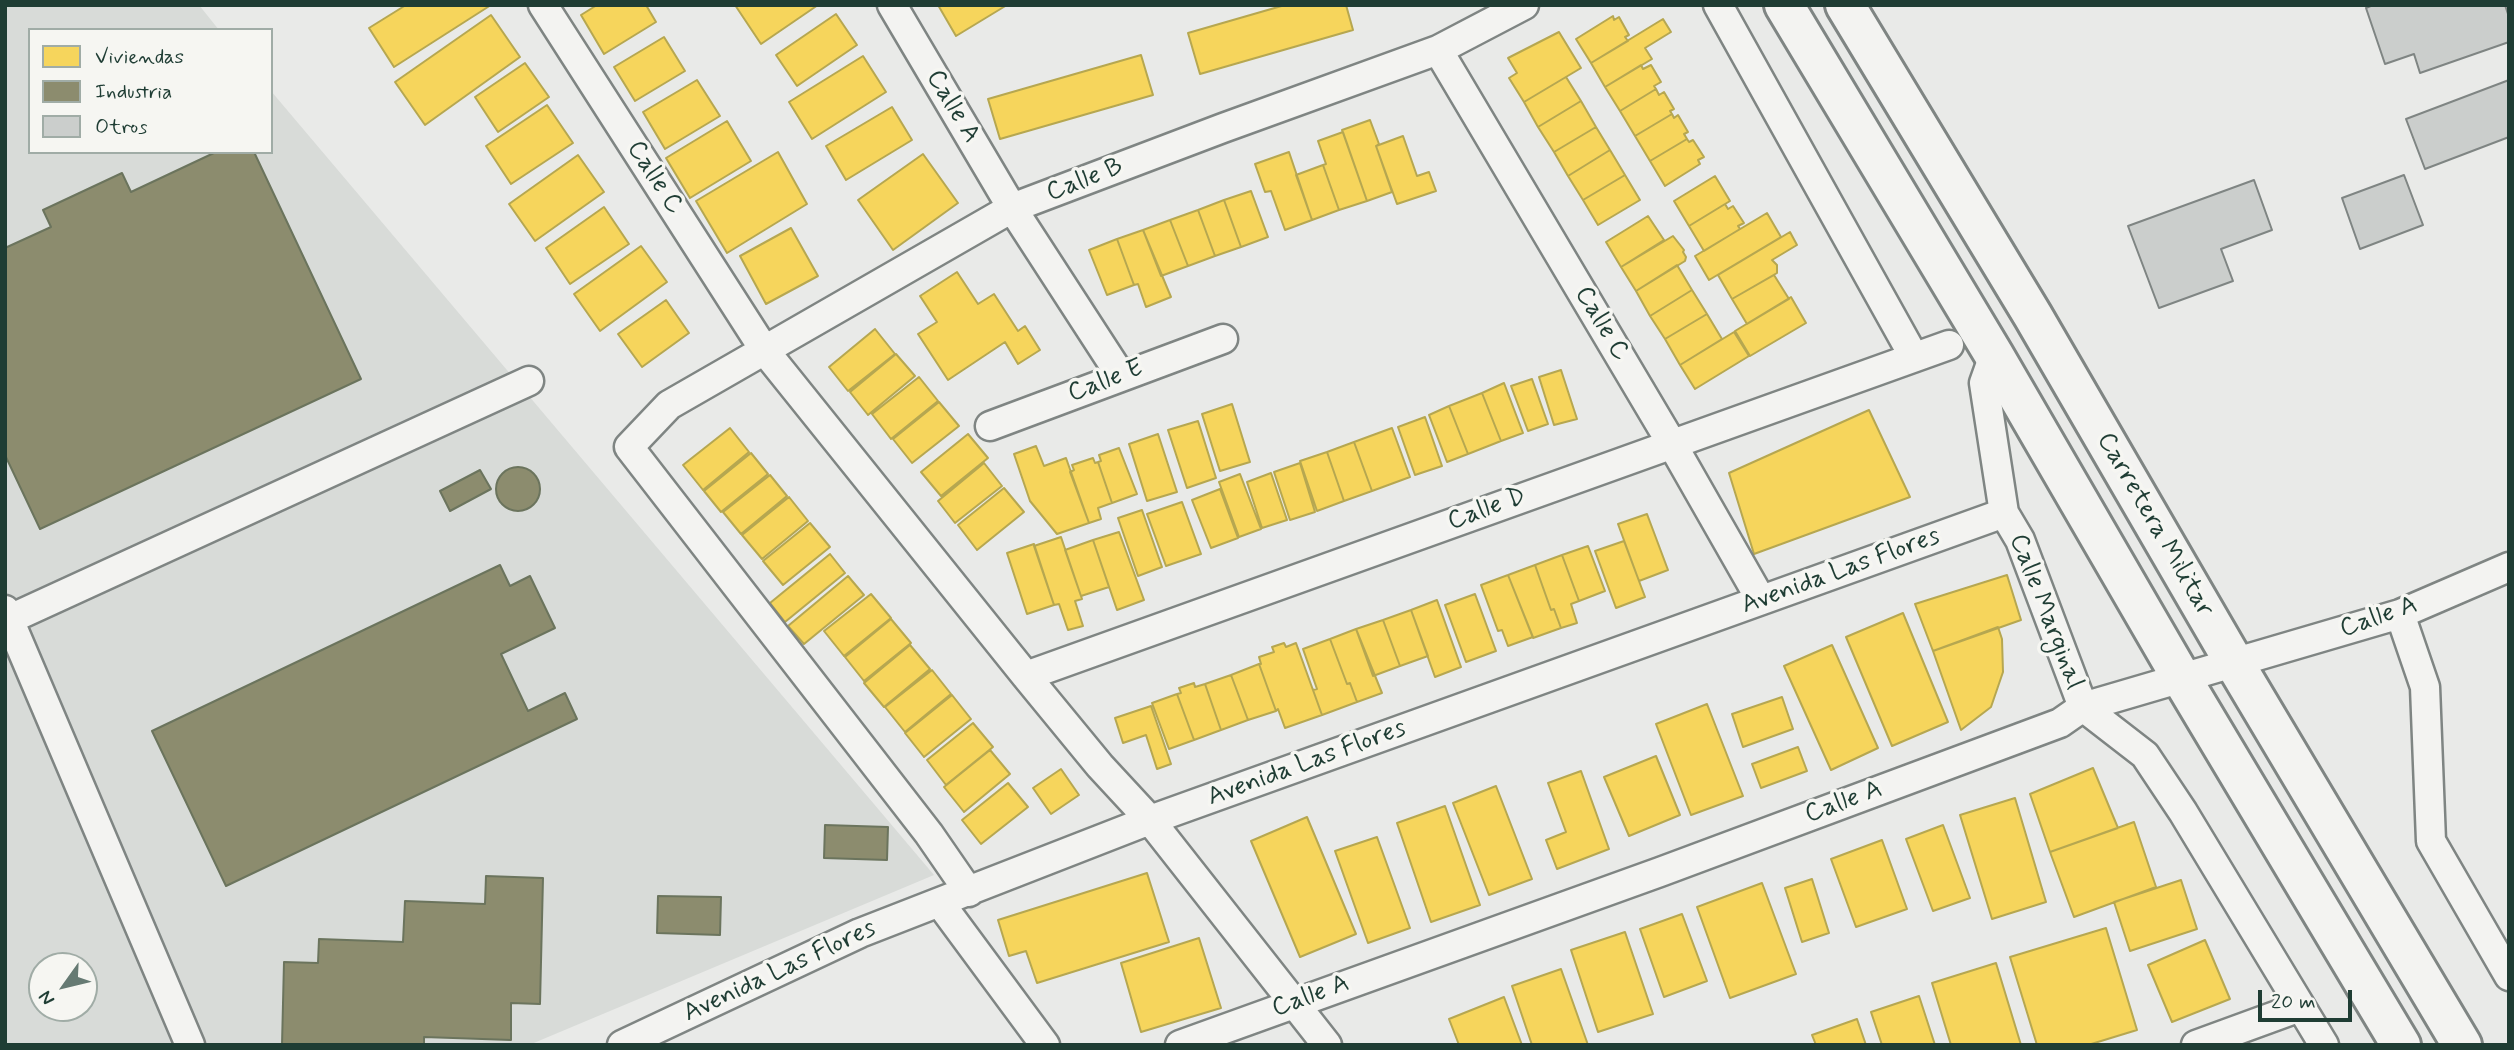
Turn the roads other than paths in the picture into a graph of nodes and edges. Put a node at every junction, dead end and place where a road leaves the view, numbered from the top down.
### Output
1 (543, 5) edge
2 (892, 5) edge
3 (1524, 5) edge
4 (1718, 5) edge
5 (1784, 5) edge
6 (1845, 5) edge
7 (1438, 50) junction
8 (1012, 208) junction
9 (1223, 339) dead end
10 (1949, 345) dead end
11 (765, 351) junction
12 (1994, 355) junction
13 (1914, 357) junction
14 (1121, 376) junction
15 (529, 382) dead end
16 (990, 426) dead end
17 (1672, 444) junction
18 (2004, 513) junction
19 (2509, 566) edge
20 (1762, 600) junction
21 (2400, 614) junction
22 (7, 615) edge
23 (2235, 664) junction
24 (1026, 676) junction
25 (2182, 679) junction
26 (2082, 707) junction
27 (1150, 820) junction
28 (969, 892) junction
29 (940, 903) junction
30 (2509, 976) edge
31 (1293, 1003) junction
32 (2300, 1007) junction
33 (190, 1045) edge
34 (622, 1045) edge
35 (1045, 1045) edge
36 (1180, 1045) edge
37 (1327, 1045) edge
38 (2196, 1045) edge
39 (2324, 1045) edge
40 (2401, 1045) edge
41 (2462, 1045) edge

1 - 11 street, Calle C
2 - 8 street, Calle A
3 - 7 street, Calle B
4 - 13 street
5 - 12 main road, Carretera Militar
6 - 23 main road, Carretera Militar
7 - 8 street, Calle B
7 - 17 street, Calle C
8 - 11 street, Calle B
8 - 14 street, Calle A
9 - 14 street, Calle E
10 - 13 street, Calle D
11 - 24 street, Calle C
11 - 28 street, Calle B
12 - 18 street, Calle Marginal
12 - 25 main road, Carretera Militar
13 - 17 street, Calle D
14 - 16 street, Calle E
15 - 22 street
17 - 20 street, Calle C
17 - 24 street, Calle D
18 - 20 street, Avenida Las Flores
18 - 26 street, Calle Marginal
19 - 21 street, Calle A
20 - 27 street, Avenida Las Flores
21 - 23 street, Calle A
21 - 30 street
22 - 33 street
23 - 25 street, Calle A
23 - 41 main road, Carretera Militar
24 - 27 street, Calle C
25 - 26 street, Calle A
25 - 40 main road, Carretera Militar
26 - 31 street, Calle A
26 - 32 street, Calle Marginal
27 - 28 street, Avenida Las Flores
27 - 31 street, Calle C
28 - 29 street, Avenida Las Flores
29 - 34 street, Avenida Las Flores
29 - 35 street
31 - 36 street, Calle A
31 - 37 street
32 - 38 street
32 - 39 street, Calle Marginal

